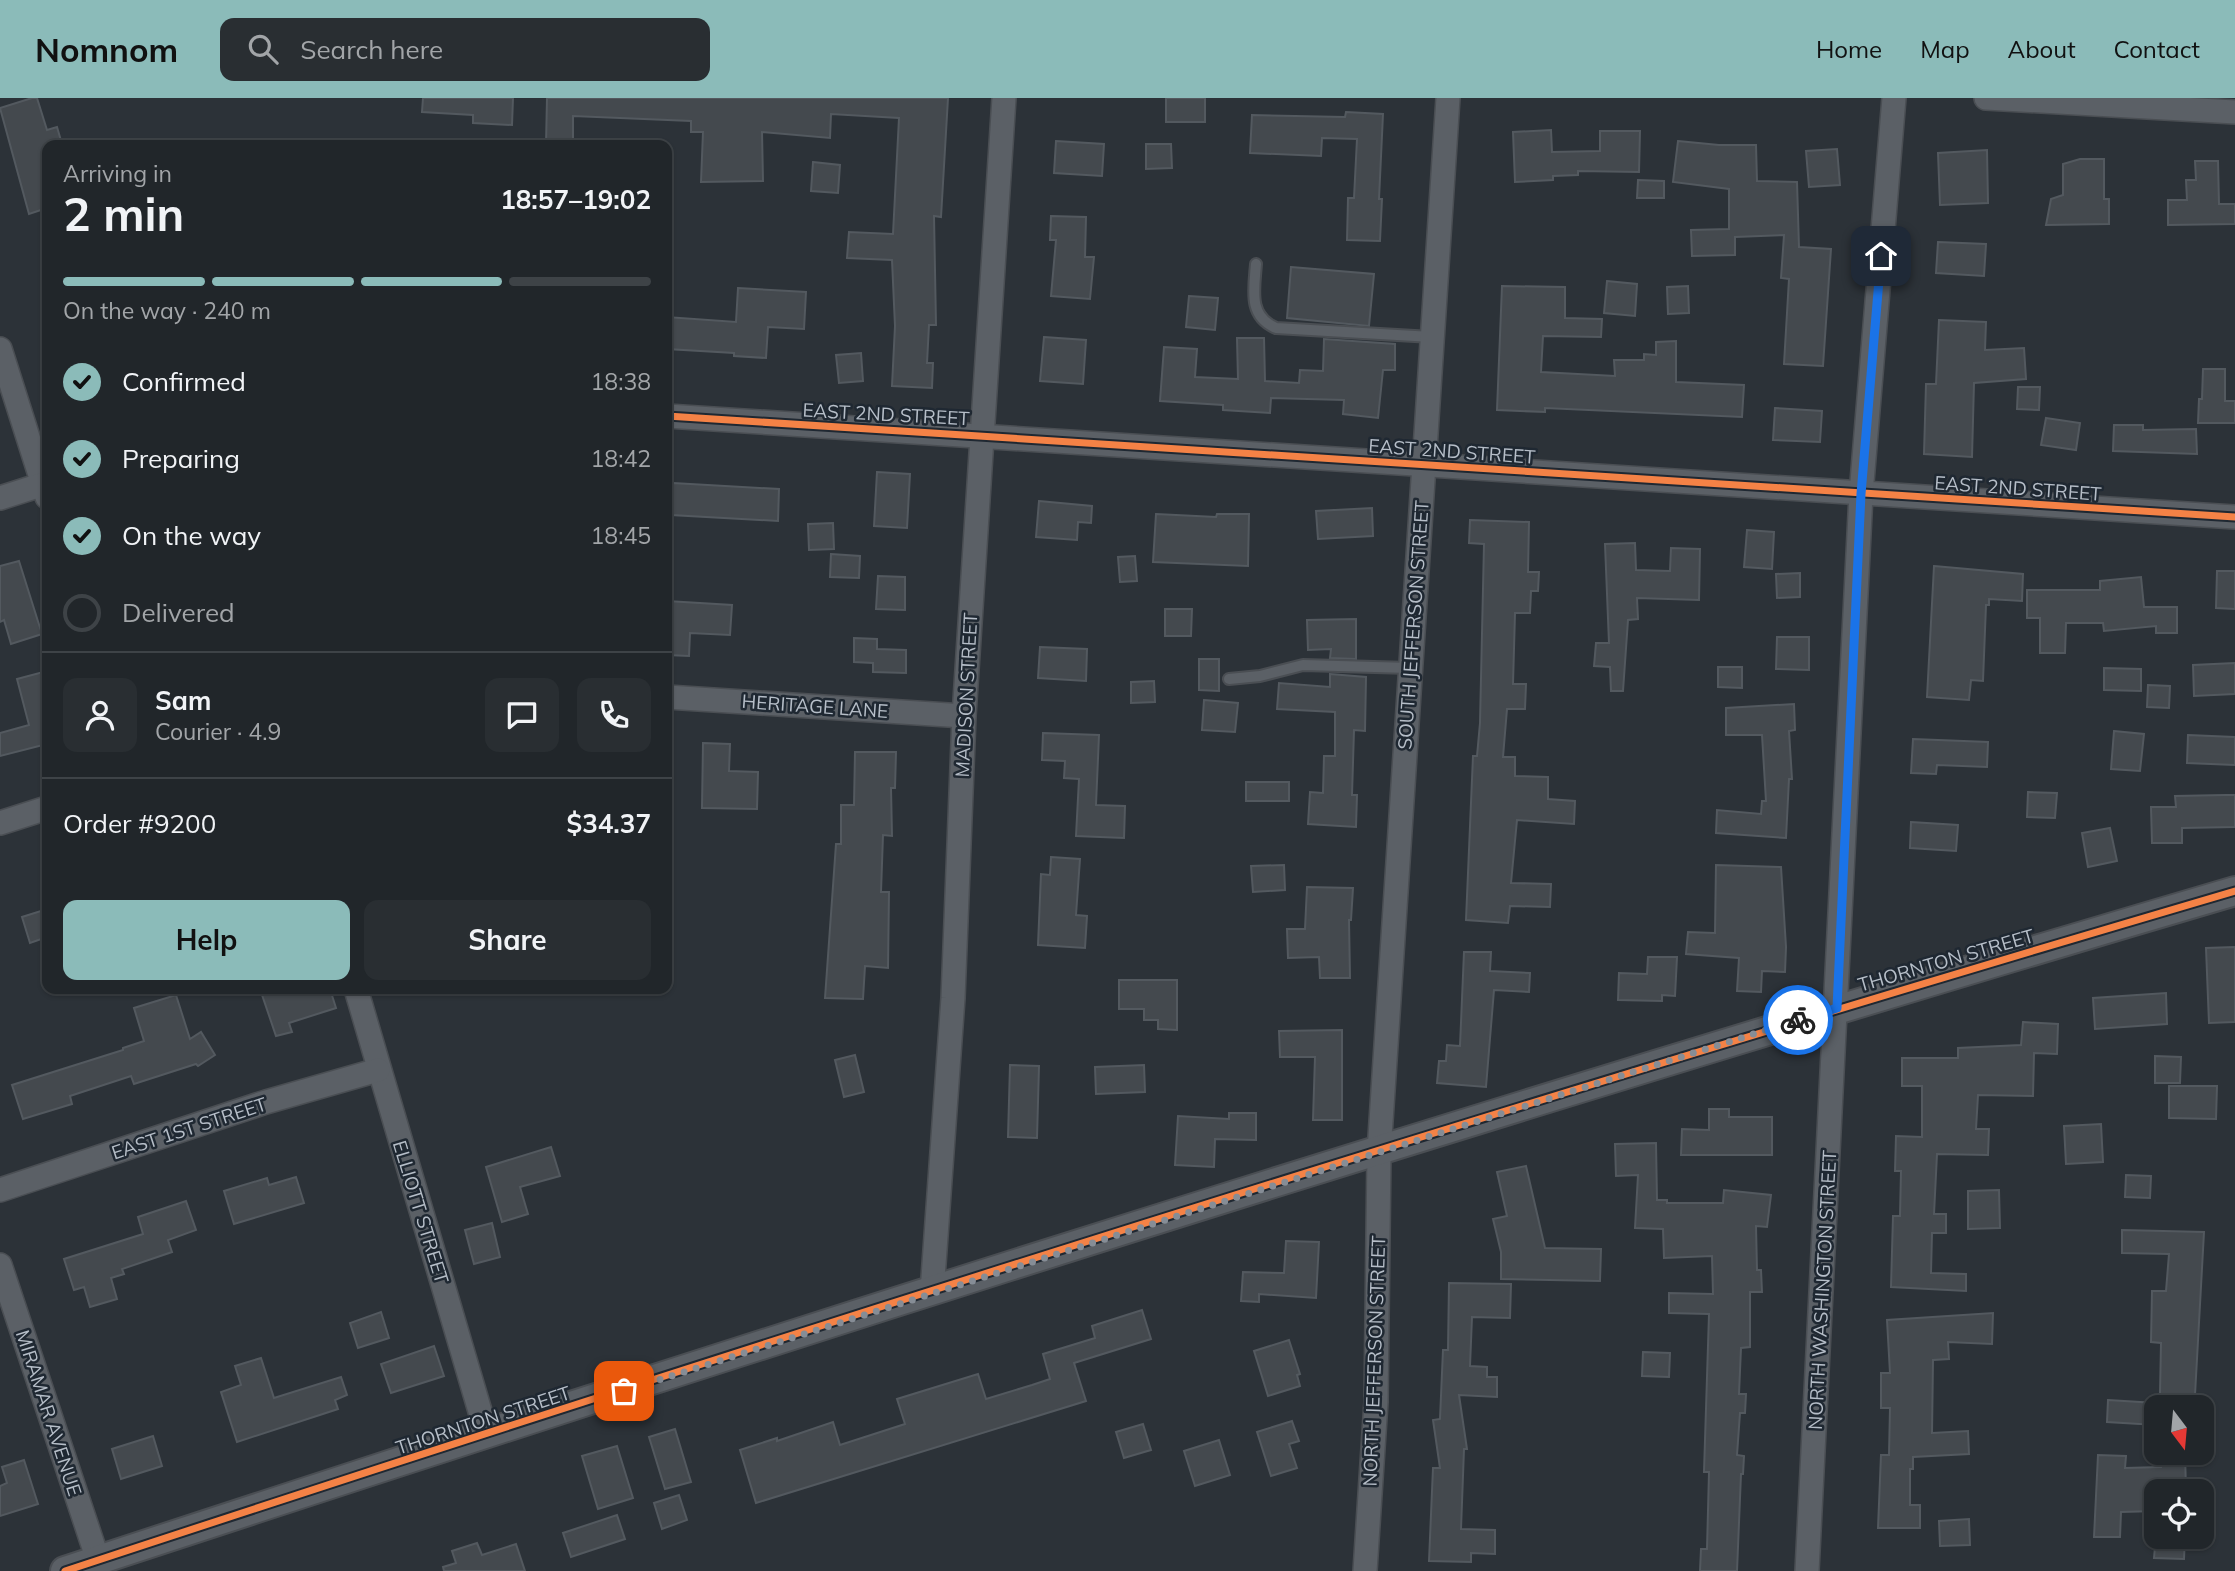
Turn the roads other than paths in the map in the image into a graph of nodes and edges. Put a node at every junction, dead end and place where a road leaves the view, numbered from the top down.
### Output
1 (1004, 98) edge
2 (1448, 98) edge
3 (1894, 98) edge
4 (1986, 98) edge
5 (2235, 112) edge
6 (1256, 264) dead end
7 (1432, 337) junction
8 (0, 349) edge
9 (672, 416) edge
10 (982, 435) junction
11 (1423, 465) junction
12 (42, 476) edge
13 (42, 489) edge
14 (1861, 494) junction
15 (0, 498) edge
16 (2235, 517) edge
17 (1410, 668) junction
18 (1229, 679) dead end
19 (672, 697) edge
20 (964, 716) junction
21 (42, 810) edge
22 (0, 823) edge
23 (2235, 891) edge
24 (357, 994) edge
25 (1837, 1008) junction
26 (378, 1070) junction
27 (1379, 1152) junction
28 (0, 1190) edge
29 (0, 1265) edge
30 (932, 1292) junction
31 (487, 1435) junction
32 (111, 1562) edge
33 (65, 1571) edge
34 (1366, 1571) edge
35 (1807, 1571) edge

1 - 10 street, MADISON STREET
2 - 7 street, SOUTH JEFFERSON STREET
3 - 14 street, NORTH WASHINGTON STREET
4 - 5 street
6 - 7 lane
7 - 11 street, SOUTH JEFFERSON STREET
8 - 12 street
9 - 10 street, EAST 2ND STREET
10 - 11 street, EAST 2ND STREET
10 - 20 street, MADISON STREET
11 - 14 street, EAST 2ND STREET
11 - 17 street, SOUTH JEFFERSON STREET
13 - 15 street
14 - 16 street, EAST 2ND STREET
14 - 25 street, NORTH WASHINGTON STREET
17 - 18 lane
17 - 27 street, SOUTH JEFFERSON STREET
19 - 20 street, HERITAGE LANE
20 - 30 street, MADISON STREET
21 - 22 street
23 - 25 street, THORNTON STREET
24 - 26 street, ELLIOTT STREET
25 - 27 street, THORNTON STREET
25 - 35 street, NORTH WASHINGTON STREET
26 - 28 street, EAST 1ST STREET
26 - 31 street, ELLIOTT STREET
27 - 30 street, THORNTON STREET
27 - 34 street, NORTH JEFFERSON STREET
29 - 32 street, MIRAMAR AVENUE
30 - 31 street, THORNTON STREET
31 - 32 street, THORNTON STREET
32 - 33 street, THORNTON STREET

